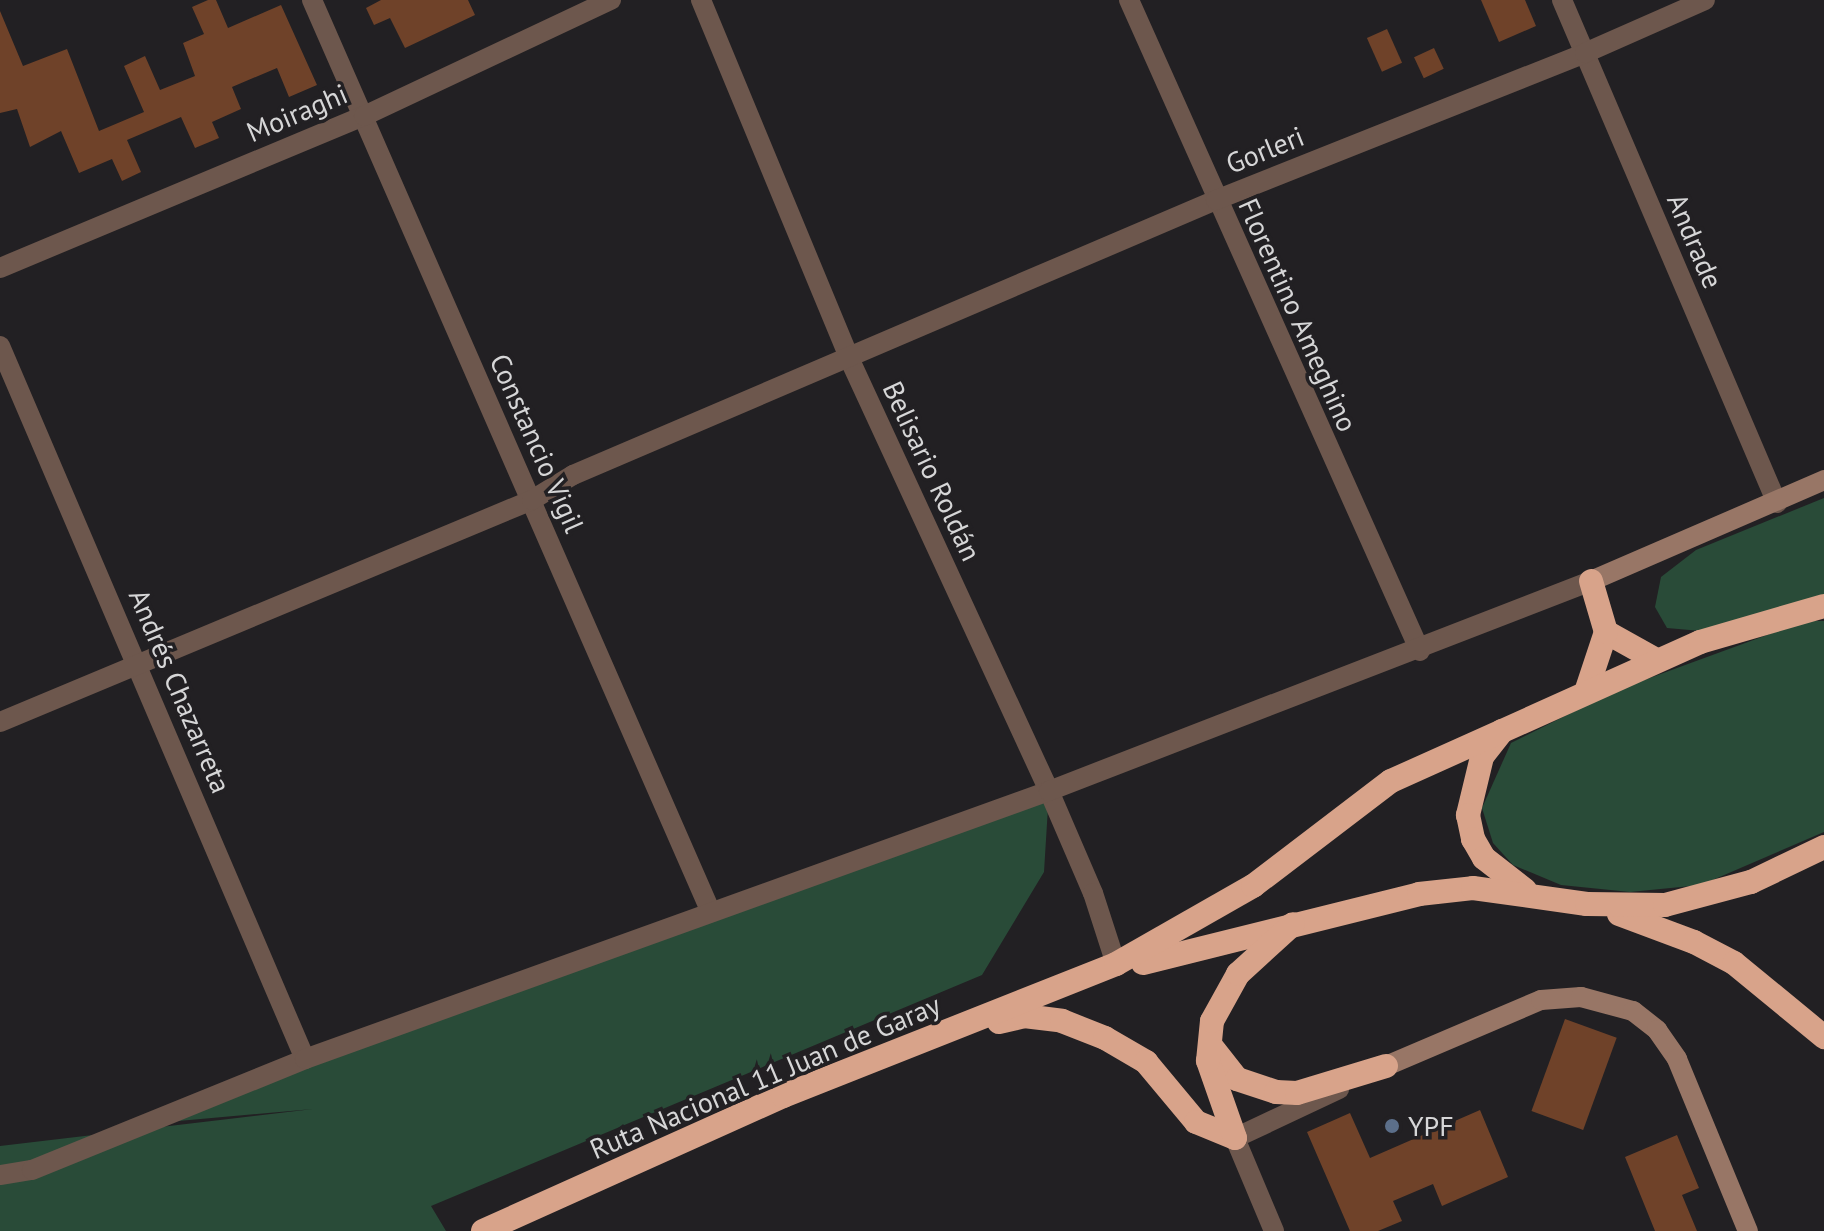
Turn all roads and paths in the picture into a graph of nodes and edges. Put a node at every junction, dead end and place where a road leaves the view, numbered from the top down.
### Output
1 (312, 0) edge
2 (611, 0) edge
3 (701, 0) edge
4 (1129, 0) edge
5 (1562, 0) edge
6 (1705, 0) edge
7 (1585, 53) junction
8 (364, 116) junction
9 (1216, 200) junction
10 (0, 268) edge
11 (0, 346) edge
12 (849, 358) junction
13 (1824, 480) edge
14 (532, 500) junction
15 (1777, 503) junction
16 (1591, 581) junction
17 (1824, 606) edge
18 (1606, 632) junction
19 (1420, 651) junction
20 (1656, 660) junction
21 (138, 662) junction
22 (1587, 689) junction
23 (0, 722) edge
24 (1503, 729) junction
25 (1049, 791) junction
26 (1824, 847) edge
27 (1548, 899) junction
28 (1587, 904) junction
29 (710, 910) junction
30 (1297, 921) junction
31 (1116, 964) junction
32 (1071, 983) junction
33 (1824, 1037) edge
34 (934, 1038) junction
35 (1209, 1043) junction
36 (305, 1059) junction
37 (1386, 1066) junction
38 (1235, 1138) junction
39 (0, 1175) edge
40 (483, 1231) edge
41 (1274, 1231) edge
42 (1748, 1231) edge

1 - 8 street, Constancio Vigil
2 - 8 street, Moiraghi
3 - 12 street, Belisario Roldán
4 - 9 street, Florentino Ameghino
5 - 7 street, Andrade
6 - 7 street, Gorleri
7 - 9 street, Gorleri
7 - 15 street, Andrade
8 - 10 street, Moiraghi
8 - 14 street, Constancio Vigil
9 - 12 street, Gorleri
9 - 19 street, Florentino Ameghino
11 - 21 street, Andrés Chazarreta
12 - 14 street, Gorleri
12 - 25 street, Belisario Roldán
13 - 15 main road
14 - 21 street, Gorleri
14 - 29 street, Constancio Vigil
15 - 16 main road
16 - 18 highway
16 - 19 street
17 - 20 highway, Ruta Nacional 11 Juan de Garay
18 - 20 highway
18 - 22 highway
19 - 25 street
20 - 22 highway, Ruta Nacional 11 Juan de Garay
21 - 23 street, Gorleri
21 - 36 street, Andrés Chazarreta
22 - 24 highway, Ruta Nacional 11 Juan de Garay
24 - 27 highway, Ruta Nacional 11 Juan de Garay
24 - 31 highway, Ruta Nacional 11 Juan de Garay
25 - 29 street
25 - 31 street, Belisario Roldán
26 - 28 highway, Ruta Nacional 11 Juan de Garay
27 - 28 highway, Ruta Nacional 11 Juan de Garay
27 - 30 highway, Ruta Nacional 11 Juan de Garay
28 - 33 highway, Ruta Nacional 11 Juan de Garay
29 - 36 street
30 - 32 highway, Ruta Nacional 11 Juan de Garay
30 - 35 highway
31 - 32 highway, Ruta Nacional 11 Juan de Garay
32 - 34 highway, Ruta Nacional 11 Juan de Garay
34 - 38 highway
34 - 40 highway, Ruta Nacional 11 Juan de Garay
35 - 37 highway
35 - 38 highway
36 - 39 street
37 - 38 street
37 - 42 main road
38 - 41 street

